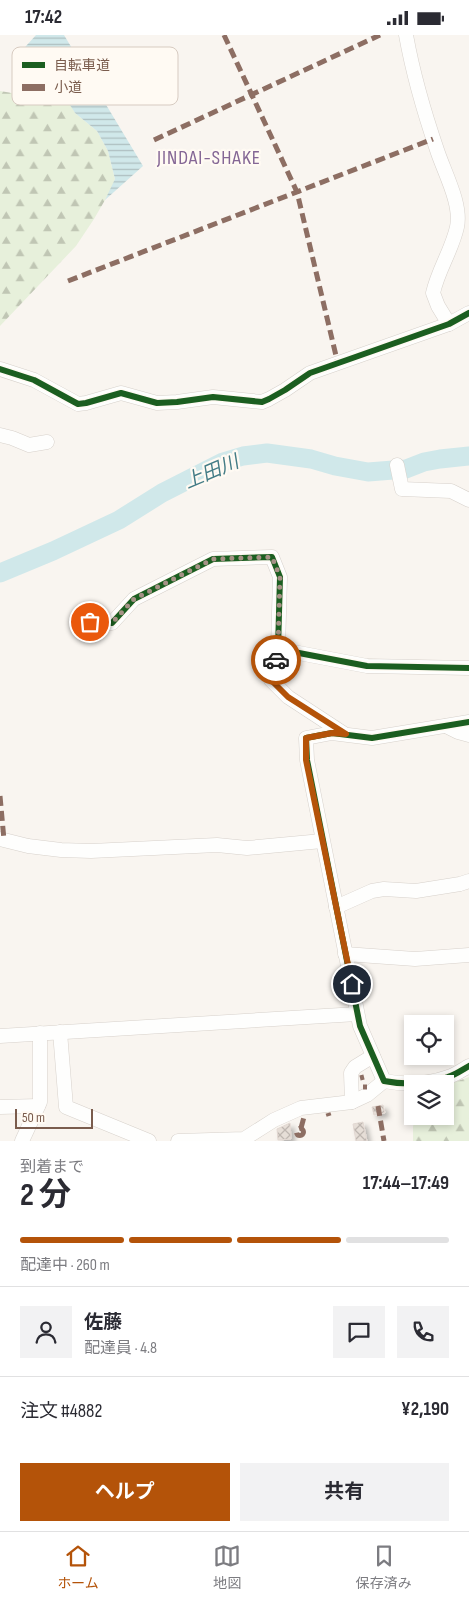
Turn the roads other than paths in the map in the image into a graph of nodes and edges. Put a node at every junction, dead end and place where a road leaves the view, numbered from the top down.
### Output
1 (406, 35) edge
2 (469, 313) edge
3 (449, 324) junction
4 (0, 369) edge
5 (0, 435) edge
6 (48, 442) dead end
7 (397, 465) dead end
8 (469, 500) edge
9 (90, 622) dead end
10 (278, 649) junction
11 (469, 668) edge
12 (469, 722) edge
13 (446, 726) junction
14 (346, 734) junction
15 (469, 735) edge
16 (0, 839) edge
17 (322, 841) junction
18 (469, 881) edge
19 (336, 907) junction
20 (346, 953) junction
21 (469, 955) edge
22 (359, 1020) junction
23 (60, 1032) junction
24 (40, 1033) junction
25 (0, 1036) edge
26 (373, 1056) junction
27 (469, 1066) edge
28 (384, 1081) junction
29 (352, 1102) junction
30 (38, 1106) junction
31 (0, 1107) edge
32 (244, 1140) edge
33 (22, 1141) edge
34 (149, 1141) edge
35 (178, 1141) edge

1 - 3 street
2 - 3 street
3 - 4 street
5 - 6 street
7 - 8 street
9 - 10 street
10 - 11 street
10 - 14 street
12 - 13 street
13 - 14 street
13 - 15 street
14 - 17 street
16 - 17 street
17 - 19 street
18 - 19 street
19 - 20 street
20 - 21 street
20 - 22 street
22 - 23 street
22 - 26 street
23 - 24 street
23 - 34 street
24 - 25 street
24 - 30 street
26 - 28 street
26 - 29 street
27 - 28 street
28 - 29 street
29 - 32 street
30 - 31 street
30 - 33 street
32 - 35 street

